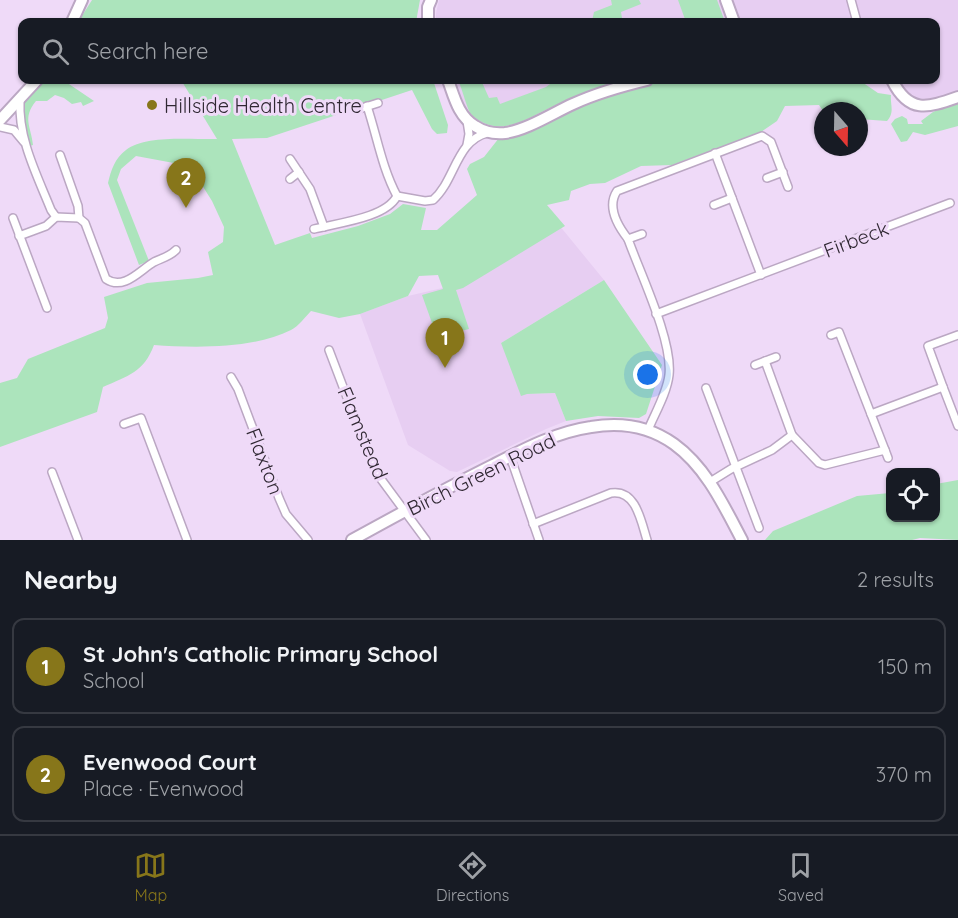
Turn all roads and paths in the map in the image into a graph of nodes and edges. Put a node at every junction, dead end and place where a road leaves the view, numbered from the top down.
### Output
1 (82, 0) edge
2 (431, 0) edge
3 (726, 0) edge
4 (851, 0) edge
5 (74, 18) edge
6 (428, 18) edge
7 (733, 18) edge
8 (856, 18) edge
9 (34, 84) edge
10 (450, 84) edge
11 (630, 84) edge
12 (894, 84) edge
13 (958, 97) edge
14 (20, 100) junction
15 (378, 103) dead end
16 (367, 106) junction
17 (356, 110) dead end
18 (0, 120) edge
19 (466, 120) junction
20 (0, 127) edge
21 (488, 132) junction
22 (25, 144) junction
23 (467, 145) junction
24 (715, 153) junction
25 (60, 155) dead end
26 (290, 159) dead end
27 (299, 172) junction
28 (783, 172) junction
29 (767, 178) dead end
30 (290, 179) dead end
31 (788, 187) dead end
32 (397, 196) junction
33 (732, 198) junction
34 (950, 203) dead end
35 (714, 205) dead end
36 (57, 217) junction
37 (13, 218) dead end
38 (79, 218) junction
39 (324, 227) junction
40 (314, 229) dead end
41 (642, 234) dead end
42 (19, 236) junction
43 (628, 239) junction
44 (176, 250) dead end
45 (761, 275) junction
46 (47, 308) dead end
47 (656, 314) junction
48 (831, 335) dead end
49 (958, 335) edge
50 (329, 350) dead end
51 (776, 357) dead end
52 (765, 361) junction
53 (754, 365) dead end
54 (231, 377) dead end
55 (943, 387) junction
56 (706, 388) dead end
57 (871, 414) junction
58 (124, 424) dead end
59 (958, 426) edge
60 (648, 430) junction
61 (792, 435) junction
62 (885, 450) junction
63 (510, 456) junction
64 (888, 458) dead end
65 (735, 467) junction
66 (52, 472) dead end
67 (710, 482) junction
68 (404, 512) junction
69 (533, 524) junction
70 (759, 528) dead end
71 (78, 540) edge
72 (187, 540) edge
73 (308, 540) edge
74 (352, 540) edge
75 (426, 540) edge
76 (539, 540) edge
77 (648, 540) edge
78 (742, 540) edge

1 - 5 street
2 - 6 street
3 - 7 street
4 - 8 street
9 - 14 street
10 - 19 street
11 - 21 street
12 - 13 street
14 - 18 street
14 - 22 street
15 - 16 street
16 - 17 street
16 - 32 street
19 - 21 street
19 - 23 street
20 - 22 street
21 - 23 street
22 - 36 street
23 - 32 street
24 - 28 street
24 - 33 street
24 - 43 street
25 - 38 street
26 - 27 street
27 - 30 street
27 - 39 street
28 - 29 street
28 - 31 street
32 - 39 street
33 - 35 street
33 - 45 street
34 - 45 street, Firbeck
36 - 38 street
36 - 42 street
37 - 42 street
38 - 44 street
39 - 40 street
41 - 43 street
42 - 46 street
43 - 47 street
45 - 47 street, Firbeck
47 - 60 street
48 - 57 street
49 - 55 street
50 - 68 street, Flamstead
51 - 52 street
52 - 53 street
52 - 61 street
54 - 73 street, Flaxton
55 - 57 street
55 - 59 street
56 - 65 street
57 - 62 street
58 - 72 street
60 - 63 street, Birch Green Road
60 - 67 street, Birch Green Road
61 - 62 street
61 - 65 street
62 - 64 street
63 - 68 street, Birch Green Road
63 - 69 street
65 - 67 street
65 - 70 street
66 - 71 street
67 - 78 street, Birch Green Road
68 - 74 street, Birch Green Road
68 - 75 street, Flamstead
69 - 76 street
69 - 77 street

